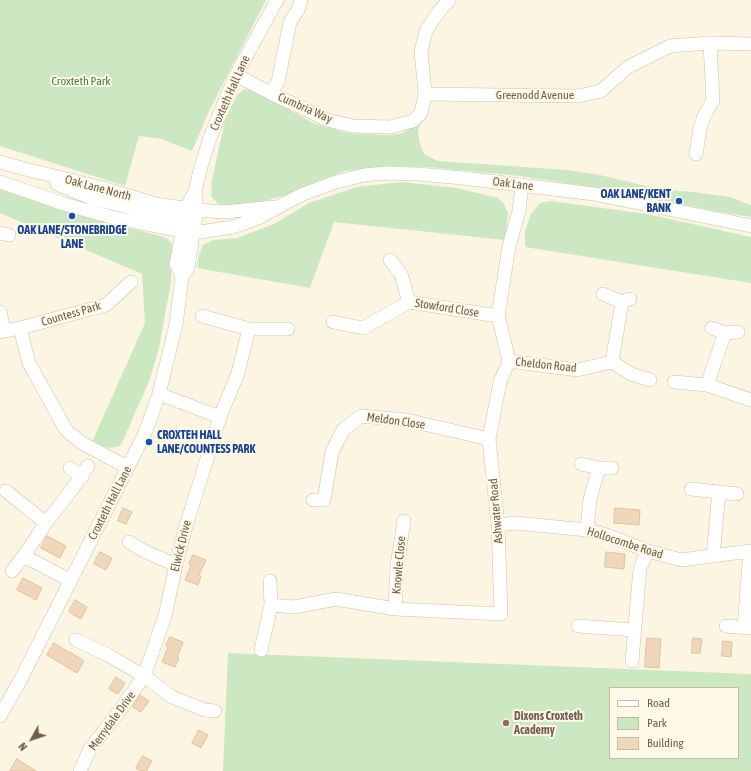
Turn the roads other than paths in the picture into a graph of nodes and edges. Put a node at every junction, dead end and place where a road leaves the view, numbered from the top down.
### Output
1 (277, 0) edge
2 (300, 0) edge
3 (449, 0) edge
4 (710, 43) junction
5 (751, 44) edge
6 (236, 75) junction
7 (271, 93) junction
8 (425, 94) junction
9 (696, 154) dead end
10 (0, 162) edge
11 (21, 168) junction
12 (0, 182) edge
13 (522, 185) junction
14 (278, 206) junction
15 (191, 209) junction
16 (751, 226) edge
17 (186, 229) junction
18 (390, 260) dead end
19 (130, 282) dead end
20 (603, 294) dead end
21 (408, 302) junction
22 (0, 312) edge
23 (202, 316) dead end
24 (498, 316) junction
25 (333, 322) dead end
26 (20, 328) junction
27 (712, 328) dead end
28 (249, 329) junction
29 (288, 330) dead end
30 (2, 331) edge
31 (738, 332) dead end
32 (725, 333) junction
33 (509, 361) junction
34 (612, 362) junction
35 (650, 380) dead end
36 (674, 382) dead end
37 (707, 385) junction
38 (160, 394) junction
39 (751, 400) edge
40 (220, 417) junction
41 (489, 439) junction
42 (582, 464) dead end
43 (128, 467) junction
44 (70, 468) dead end
45 (598, 468) junction
46 (612, 468) dead end
47 (691, 489) dead end
48 (6, 490) edge
49 (719, 492) junction
50 (737, 494) dead end
51 (313, 500) dead end
52 (404, 521) dead end
53 (46, 523) junction
54 (498, 525) junction
55 (587, 530) junction
56 (129, 542) dead end
57 (648, 551) junction
58 (750, 551) edge
59 (24, 556) junction
60 (713, 556) junction
61 (176, 565) junction
62 (12, 570) dead end
63 (71, 581) junction
64 (270, 581) dead end
65 (272, 605) junction
66 (396, 609) junction
67 (578, 626) dead end
68 (726, 626) dead end
69 (748, 627) edge
70 (634, 630) junction
71 (76, 640) dead end
72 (261, 650) dead end
73 (632, 661) dead end
74 (144, 676) junction
75 (215, 711) dead end
76 (0, 716) edge
77 (83, 770) edge

1 - 6 street, Croxteth Hall Lane
2 - 7 street
3 - 8 street, Cumbria Way
4 - 5 street, Greenodd Avenue
4 - 8 street, Greenodd Avenue
4 - 9 street
6 - 7 street, Cumbria Way
6 - 15 street, Croxteth Hall Lane
7 - 8 street, Cumbria Way
10 - 11 street, Oak Lane North
11 - 15 street, Oak Lane North
11 - 17 street
12 - 17 street, Oak Lane North
13 - 14 street, Oak Lane
13 - 16 street, Oak Lane
13 - 24 street
14 - 15 street, Oak Lane
14 - 17 street, Oak Lane
15 - 17 street, Croxteth Hall Lane
17 - 38 street, Croxteth Hall Lane
18 - 21 street
19 - 26 street, Countess Park
20 - 34 street
21 - 24 street, Stowford Close
21 - 25 street, Stowford Close
22 - 30 street, Countess Park
23 - 28 street
24 - 33 street
26 - 30 street, Countess Park
26 - 43 street
27 - 32 street
28 - 29 street
28 - 40 street, Elwick Drive
31 - 32 street
32 - 37 street
33 - 34 street, Cheldon Road
33 - 41 street, Ashwater Road
34 - 35 street
36 - 37 street
37 - 39 street
38 - 40 street
38 - 43 street, Croxteth Hall Lane
40 - 61 street, Elwick Drive
41 - 51 street, Meldon Close
41 - 54 street, Ashwater Road
42 - 45 street
43 - 63 street, Croxteth Hall Lane
44 - 53 street
45 - 46 street
45 - 55 street
47 - 49 street
48 - 53 street
49 - 50 street
49 - 60 street
52 - 66 street, Knowle Close
53 - 59 street
54 - 55 street, Hollocombe Road
54 - 66 street, Ashwater Road
55 - 57 street, Hollocombe Road
56 - 61 street
57 - 60 street, Hollocombe Road
57 - 70 street
58 - 60 street, Hollocombe Road
58 - 69 street
59 - 62 street
59 - 63 street
61 - 74 street, Elwick Drive
63 - 76 street, Croxteth Hall Lane
64 - 65 street
65 - 66 street, Ashwater Road
65 - 72 street
67 - 70 street
68 - 69 street
70 - 73 street
71 - 74 street
74 - 75 street
74 - 77 street, Merrydale Drive

